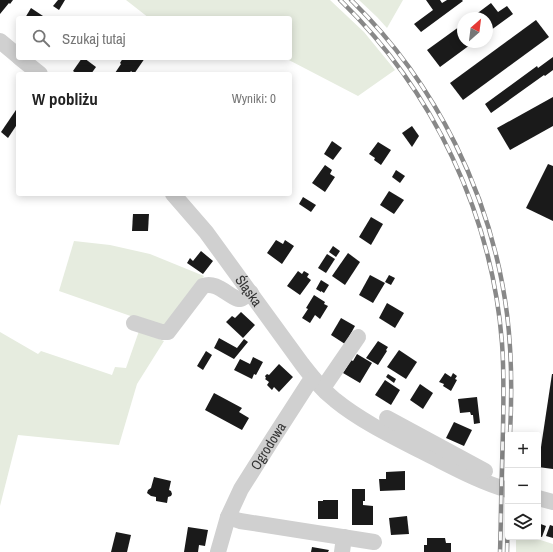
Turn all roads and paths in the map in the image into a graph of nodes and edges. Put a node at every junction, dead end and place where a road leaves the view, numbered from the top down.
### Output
1 (0, 41) edge
2 (16, 54) edge
3 (22, 60) edge
4 (38, 72) edge
5 (175, 196) edge
6 (250, 293) junction
7 (134, 323) dead end
8 (358, 336) dead end
9 (318, 384) junction
10 (387, 418) dead end
11 (481, 480) junction
12 (505, 489) edge
13 (541, 499) edge
14 (553, 502) edge
15 (228, 517) junction
16 (374, 542) dead end
17 (343, 545) edge
18 (218, 552) edge

1 - 2 street
3 - 4 street
5 - 6 street, Śląska
6 - 7 street
6 - 9 street, Śląska
8 - 9 street
9 - 11 street, Śląska
9 - 15 street, Ogrodowa
10 - 11 street
11 - 12 street, Śląska
13 - 14 street
15 - 17 street
15 - 18 street, Ogrodowa
16 - 17 street

